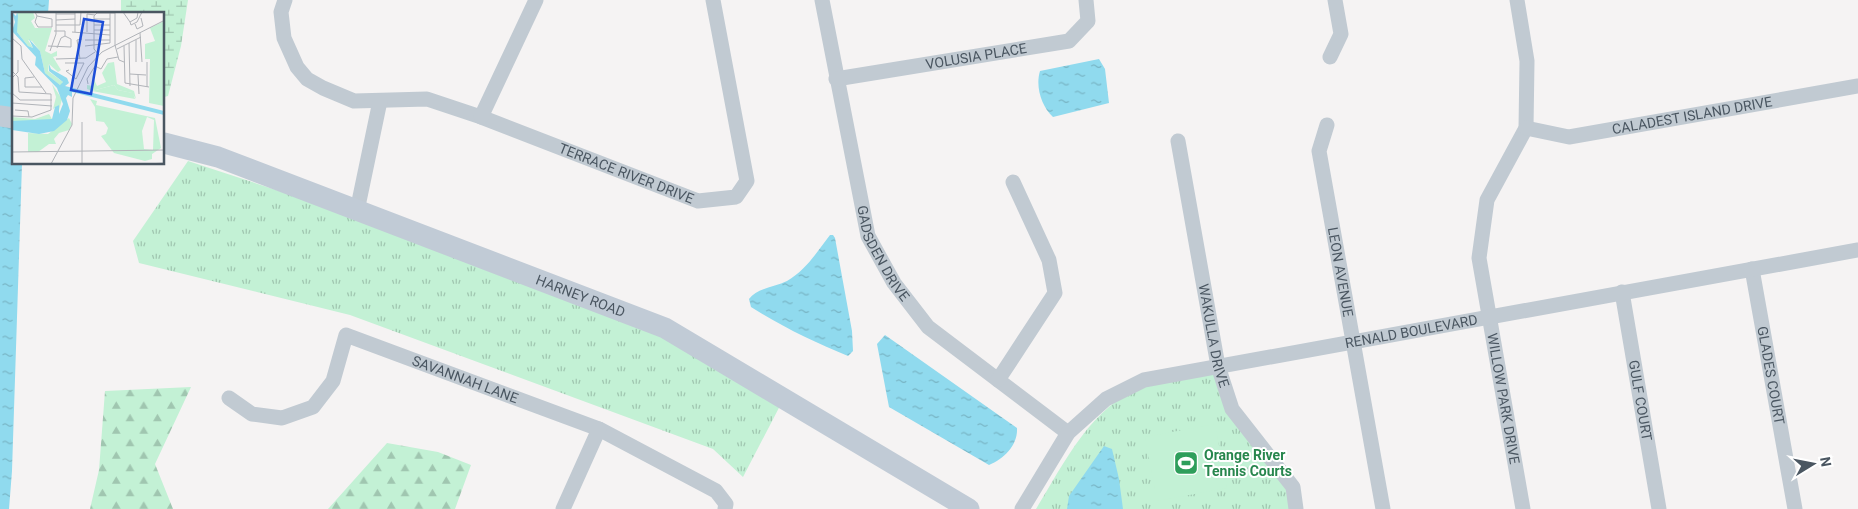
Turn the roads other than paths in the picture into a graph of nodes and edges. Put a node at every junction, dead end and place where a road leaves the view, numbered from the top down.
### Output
1 (285, 0) edge
2 (536, 0) edge
3 (713, 0) edge
4 (822, 0) edge
5 (1086, 0) edge
6 (1335, 0) edge
7 (1517, 0) edge
8 (1330, 56) dead end
9 (836, 79) junction
10 (1858, 86) edge
11 (380, 101) junction
12 (481, 117) junction
13 (1327, 125) dead end
14 (1526, 128) junction
15 (1178, 141) dead end
16 (165, 143) edge
17 (1013, 182) dead end
18 (357, 211) junction
19 (1858, 250) edge
20 (1752, 269) junction
21 (1622, 292) junction
22 (1488, 318) junction
23 (1353, 341) junction
24 (1218, 366) junction
25 (998, 380) junction
26 (229, 398) dead end
27 (599, 429) junction
28 (1068, 432) junction
29 (563, 509) edge
30 (725, 509) edge
31 (969, 509) edge
32 (1022, 509) edge
33 (1296, 509) edge
34 (1383, 509) edge
35 (1523, 509) edge
36 (1659, 509) edge
37 (1795, 509) edge

1 - 11 street, TERRACE RIVER DRIVE
2 - 12 street
3 - 12 street, TERRACE RIVER DRIVE
4 - 9 street, GADSDEN DRIVE
5 - 9 street, VOLUSIA PLACE
6 - 8 street
7 - 14 street, WILLOW PARK DRIVE
9 - 25 street, GADSDEN DRIVE
10 - 14 street, CALADEST ISLAND DRIVE
11 - 12 street, TERRACE RIVER DRIVE
11 - 18 street
13 - 23 street, LEON AVENUE
14 - 22 street, WILLOW PARK DRIVE
15 - 24 street, WAKULLA DRIVE
16 - 18 street, HARNEY ROAD
17 - 25 street
18 - 31 street, HARNEY ROAD
19 - 20 street, RENALD BOULEVARD
20 - 21 street, RENALD BOULEVARD
20 - 37 street, GLADES COURT
21 - 22 street, RENALD BOULEVARD
21 - 36 street, GULF COURT
22 - 23 street, RENALD BOULEVARD
22 - 35 street, WILLOW PARK DRIVE
23 - 24 street, RENALD BOULEVARD
23 - 34 street, LEON AVENUE
24 - 28 street, RENALD BOULEVARD
24 - 33 street, WAKULLA DRIVE
25 - 28 street, GADSDEN DRIVE
26 - 27 street, SAVANNAH LANE
27 - 29 street
27 - 30 street, SAVANNAH LANE
28 - 32 street, RENALD BOULEVARD

